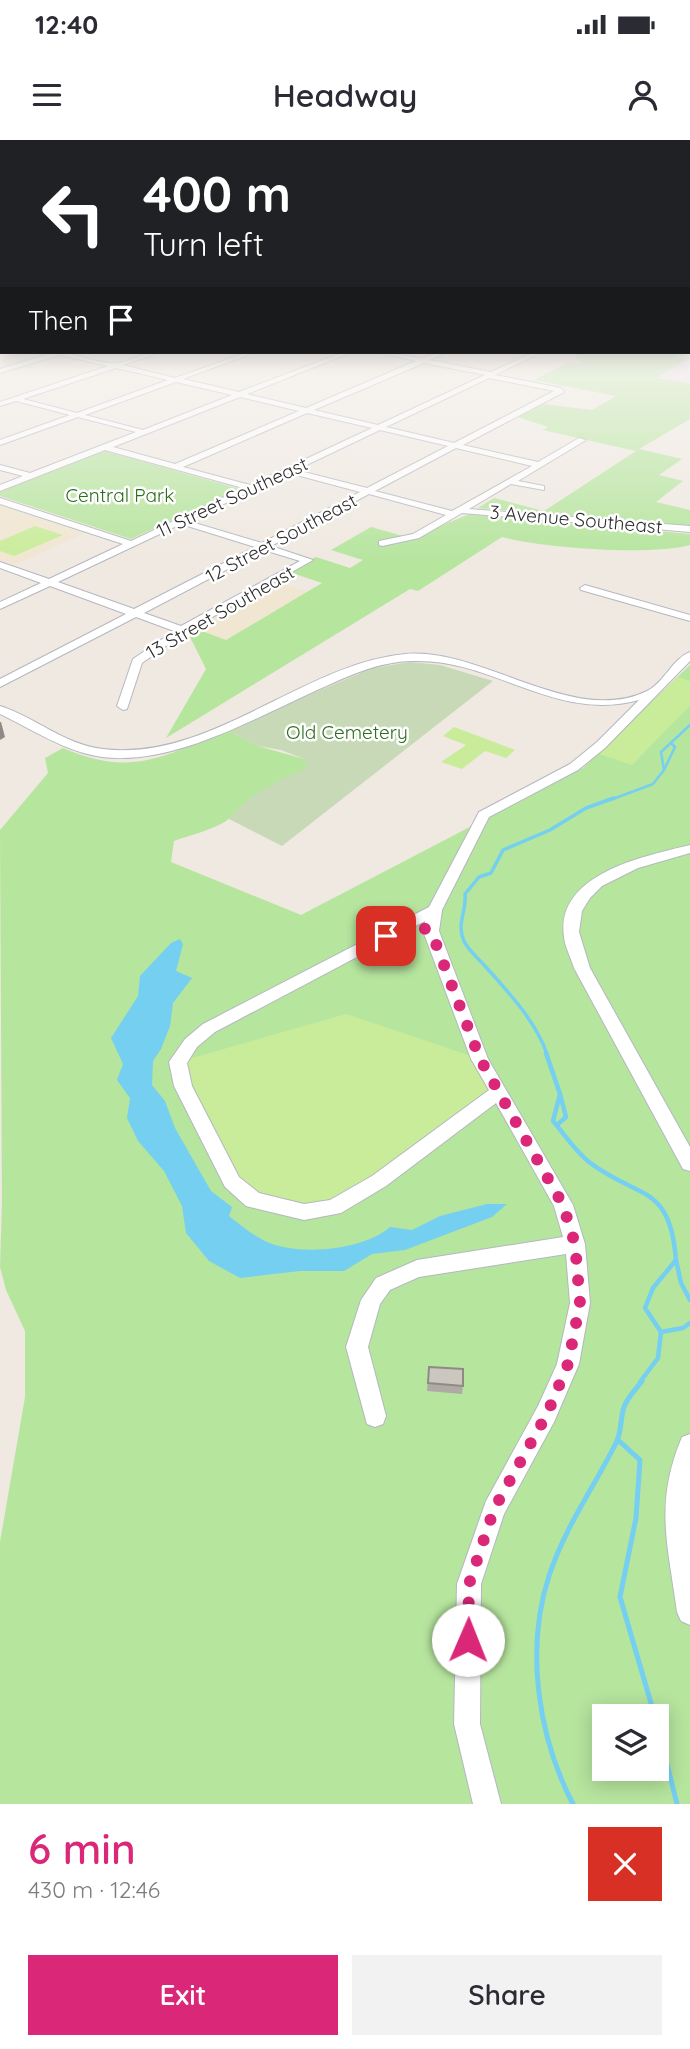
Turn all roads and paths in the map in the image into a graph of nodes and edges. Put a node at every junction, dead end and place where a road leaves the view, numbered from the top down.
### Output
1 (42, 406) edge
2 (103, 406) edge
3 (210, 406) edge
4 (289, 406) edge
5 (317, 406) edge
6 (425, 406) edge
7 (532, 406) edge
8 (307, 410) junction
9 (78, 415) junction
10 (379, 427) junction
11 (143, 432) junction
12 (582, 440) dead end
13 (0, 443) edge
14 (456, 446) junction
15 (104, 447) junction
16 (539, 466) junction
17 (0, 467) edge
18 (175, 467) junction
19 (288, 470) junction
20 (31, 476) junction
21 (512, 482) junction
22 (0, 488) edge
23 (251, 488) junction
24 (541, 488) dead end
25 (368, 492) junction
26 (0, 501) edge
27 (459, 513) junction
28 (180, 521) junction
29 (690, 529) edge
30 (382, 542) dead end
31 (132, 544) junction
32 (264, 547) junction
33 (0, 565) edge
34 (50, 583) junction
35 (585, 588) dead end
36 (0, 606) edge
37 (135, 613) junction
38 (690, 618) edge
39 (182, 630) junction
40 (690, 655) edge
41 (0, 684) edge
42 (655, 688) junction
43 (595, 703) junction
44 (123, 706) dead end
45 (0, 710) edge
46 (618, 728) junction
47 (690, 849) edge
48 (435, 910) junction
49 (410, 923) junction
50 (431, 931) junction
51 (498, 1093) junction
52 (690, 1164) edge
53 (575, 1244) junction
54 (374, 1416) dead end
55 (690, 1445) edge
56 (690, 1612) edge
57 (488, 1804) edge

1 - 9 street
2 - 9 street
3 - 11 street
4 - 8 street
5 - 8 street
6 - 10 street, 11 Street Southeast
7 - 14 street, 12 Street Southeast
8 - 10 street
8 - 18 street
9 - 11 street
9 - 13 street
10 - 14 street
10 - 19 street, 11 Street Southeast
11 - 15 street
12 - 16 street
14 - 16 street
14 - 25 street, 12 Street Southeast
15 - 18 street
15 - 20 street
16 - 21 street
17 - 20 street
18 - 23 street
19 - 23 street, 11 Street Southeast
19 - 25 street, 3 Avenue Southeast
20 - 22 street
21 - 24 street
21 - 27 street
23 - 28 street, 11 Street Southeast
25 - 27 street, 3 Avenue Southeast
25 - 32 street, 12 Street Southeast
26 - 31 street
27 - 29 street, 3 Avenue Southeast
27 - 30 street
28 - 31 street, 11 Street Southeast
28 - 32 street
31 - 34 street, 11 Street Southeast
32 - 37 street, 12 Street Southeast
32 - 39 street, 13 Street Southeast
33 - 34 street
34 - 36 street, 11 Street Southeast
34 - 37 street
35 - 38 street
37 - 39 street
37 - 41 street, 12 Street Southeast
39 - 44 street, 13 Street Southeast
40 - 42 street
42 - 43 street
42 - 46 street
43 - 45 street
43 - 46 street
46 - 48 street
47 - 52 street
48 - 49 street
48 - 50 street
49 - 50 street
49 - 51 street
50 - 51 street
51 - 53 street
53 - 54 street
53 - 57 street
55 - 56 street

